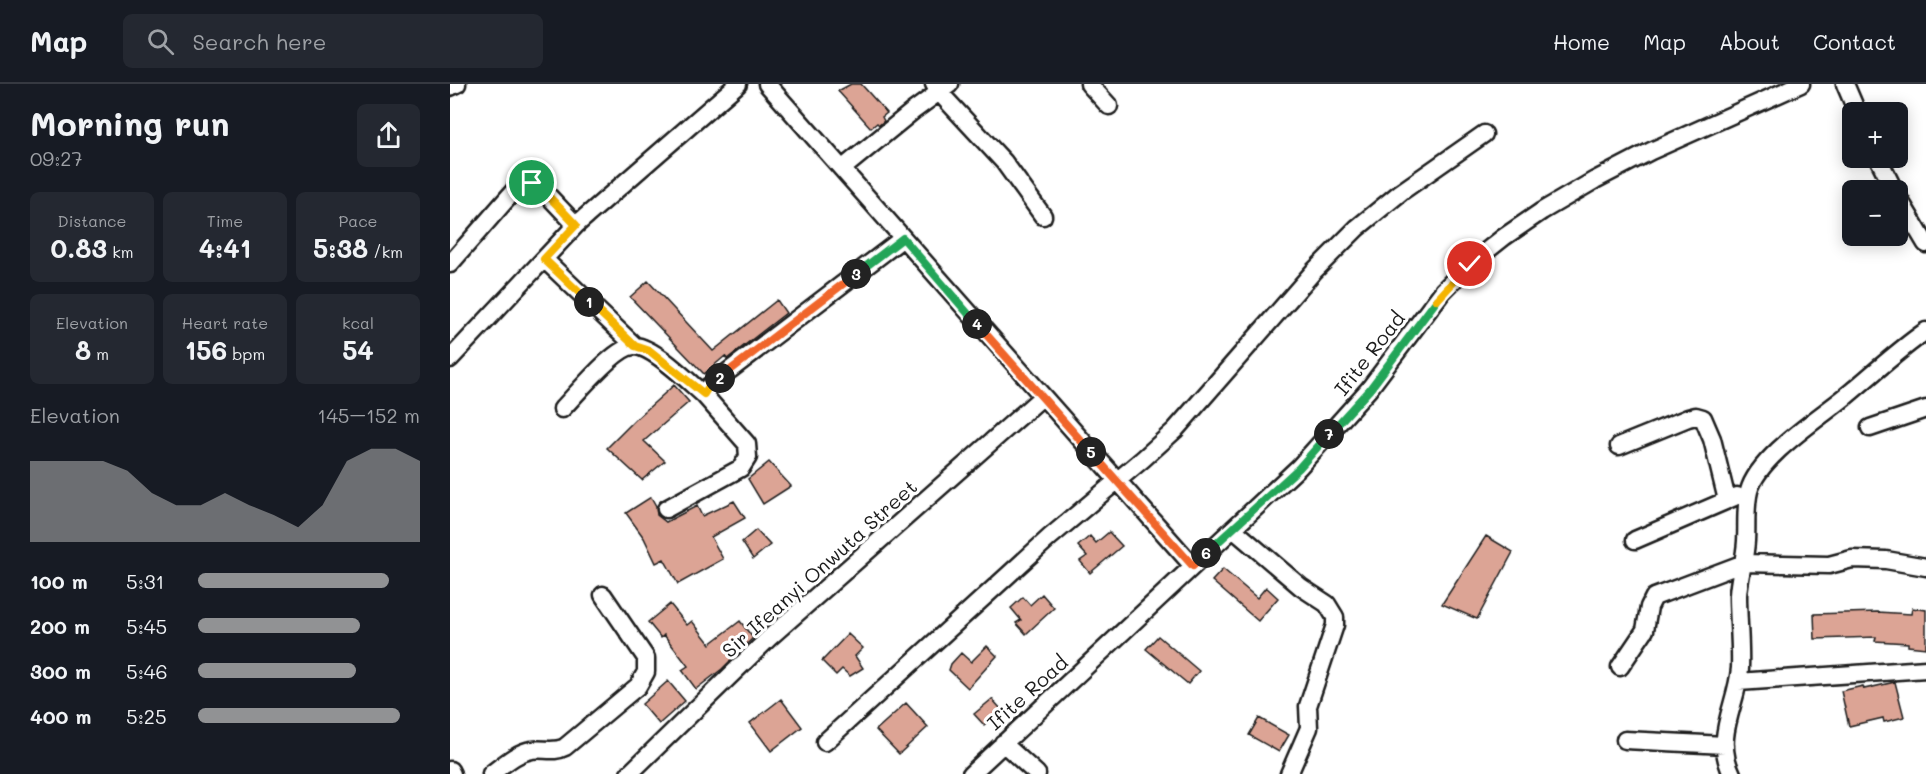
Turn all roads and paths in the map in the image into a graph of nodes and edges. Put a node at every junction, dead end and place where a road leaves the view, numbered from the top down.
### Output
1 (457, 84) edge
2 (738, 84) edge
3 (767, 84) edge
4 (1089, 84) edge
5 (1801, 84) edge
6 (1845, 84) edge
7 (450, 87) edge
8 (941, 87) edge
9 (1853, 102) edge
10 (1109, 106) dead end
11 (1484, 134) dead end
12 (842, 169) junction
13 (1908, 213) edge
14 (1043, 216) dead end
15 (576, 225) junction
16 (903, 238) junction
17 (1926, 244) edge
18 (544, 259) junction
19 (450, 264) edge
20 (1926, 331) edge
21 (635, 346) junction
22 (450, 359) edge
23 (704, 394) junction
24 (1042, 397) junction
25 (562, 409) dead end
26 (1926, 409) edge
27 (1870, 428) dead end
28 (1619, 446) dead end
29 (1117, 480) junction
30 (1749, 491) junction
31 (1728, 500) junction
32 (666, 509) dead end
33 (1233, 529) junction
34 (1635, 540) dead end
35 (1744, 563) junction
36 (1193, 566) junction
37 (1926, 567) edge
38 (603, 595) dead end
39 (1620, 667) dead end
40 (1926, 669) edge
41 (1738, 682) junction
42 (1625, 740) dead end
43 (825, 742) dead end
44 (1003, 743) junction
45 (1725, 745) junction
46 (450, 770) edge
47 (452, 774) edge
48 (491, 774) edge
49 (629, 774) edge
50 (970, 774) edge
51 (1037, 774) edge
52 (1289, 774) edge
53 (1731, 774) edge

1 - 7 street
2 - 15 street
3 - 12 street
4 - 10 street
5 - 33 street, Ifite Road
6 - 9 street
8 - 12 street
8 - 14 street
11 - 29 street
12 - 16 street
13 - 17 street
15 - 18 street
15 - 19 street
16 - 23 street
16 - 24 street
18 - 21 street
18 - 22 street
20 - 30 street
21 - 23 street
21 - 25 street
23 - 32 street
24 - 29 street
24 - 49 street, Sir Ifeanyi Onwuta Street
26 - 27 street
28 - 31 street
29 - 36 street
29 - 43 street
30 - 31 street
30 - 35 street
31 - 34 street
33 - 36 street, Ifite Road
33 - 52 street
35 - 37 street
35 - 39 street
35 - 41 street
36 - 44 street, Ifite Road
38 - 48 street
40 - 41 street
41 - 45 street
42 - 45 street
44 - 50 street, Ifite Road
44 - 51 street
45 - 53 street
46 - 47 street

